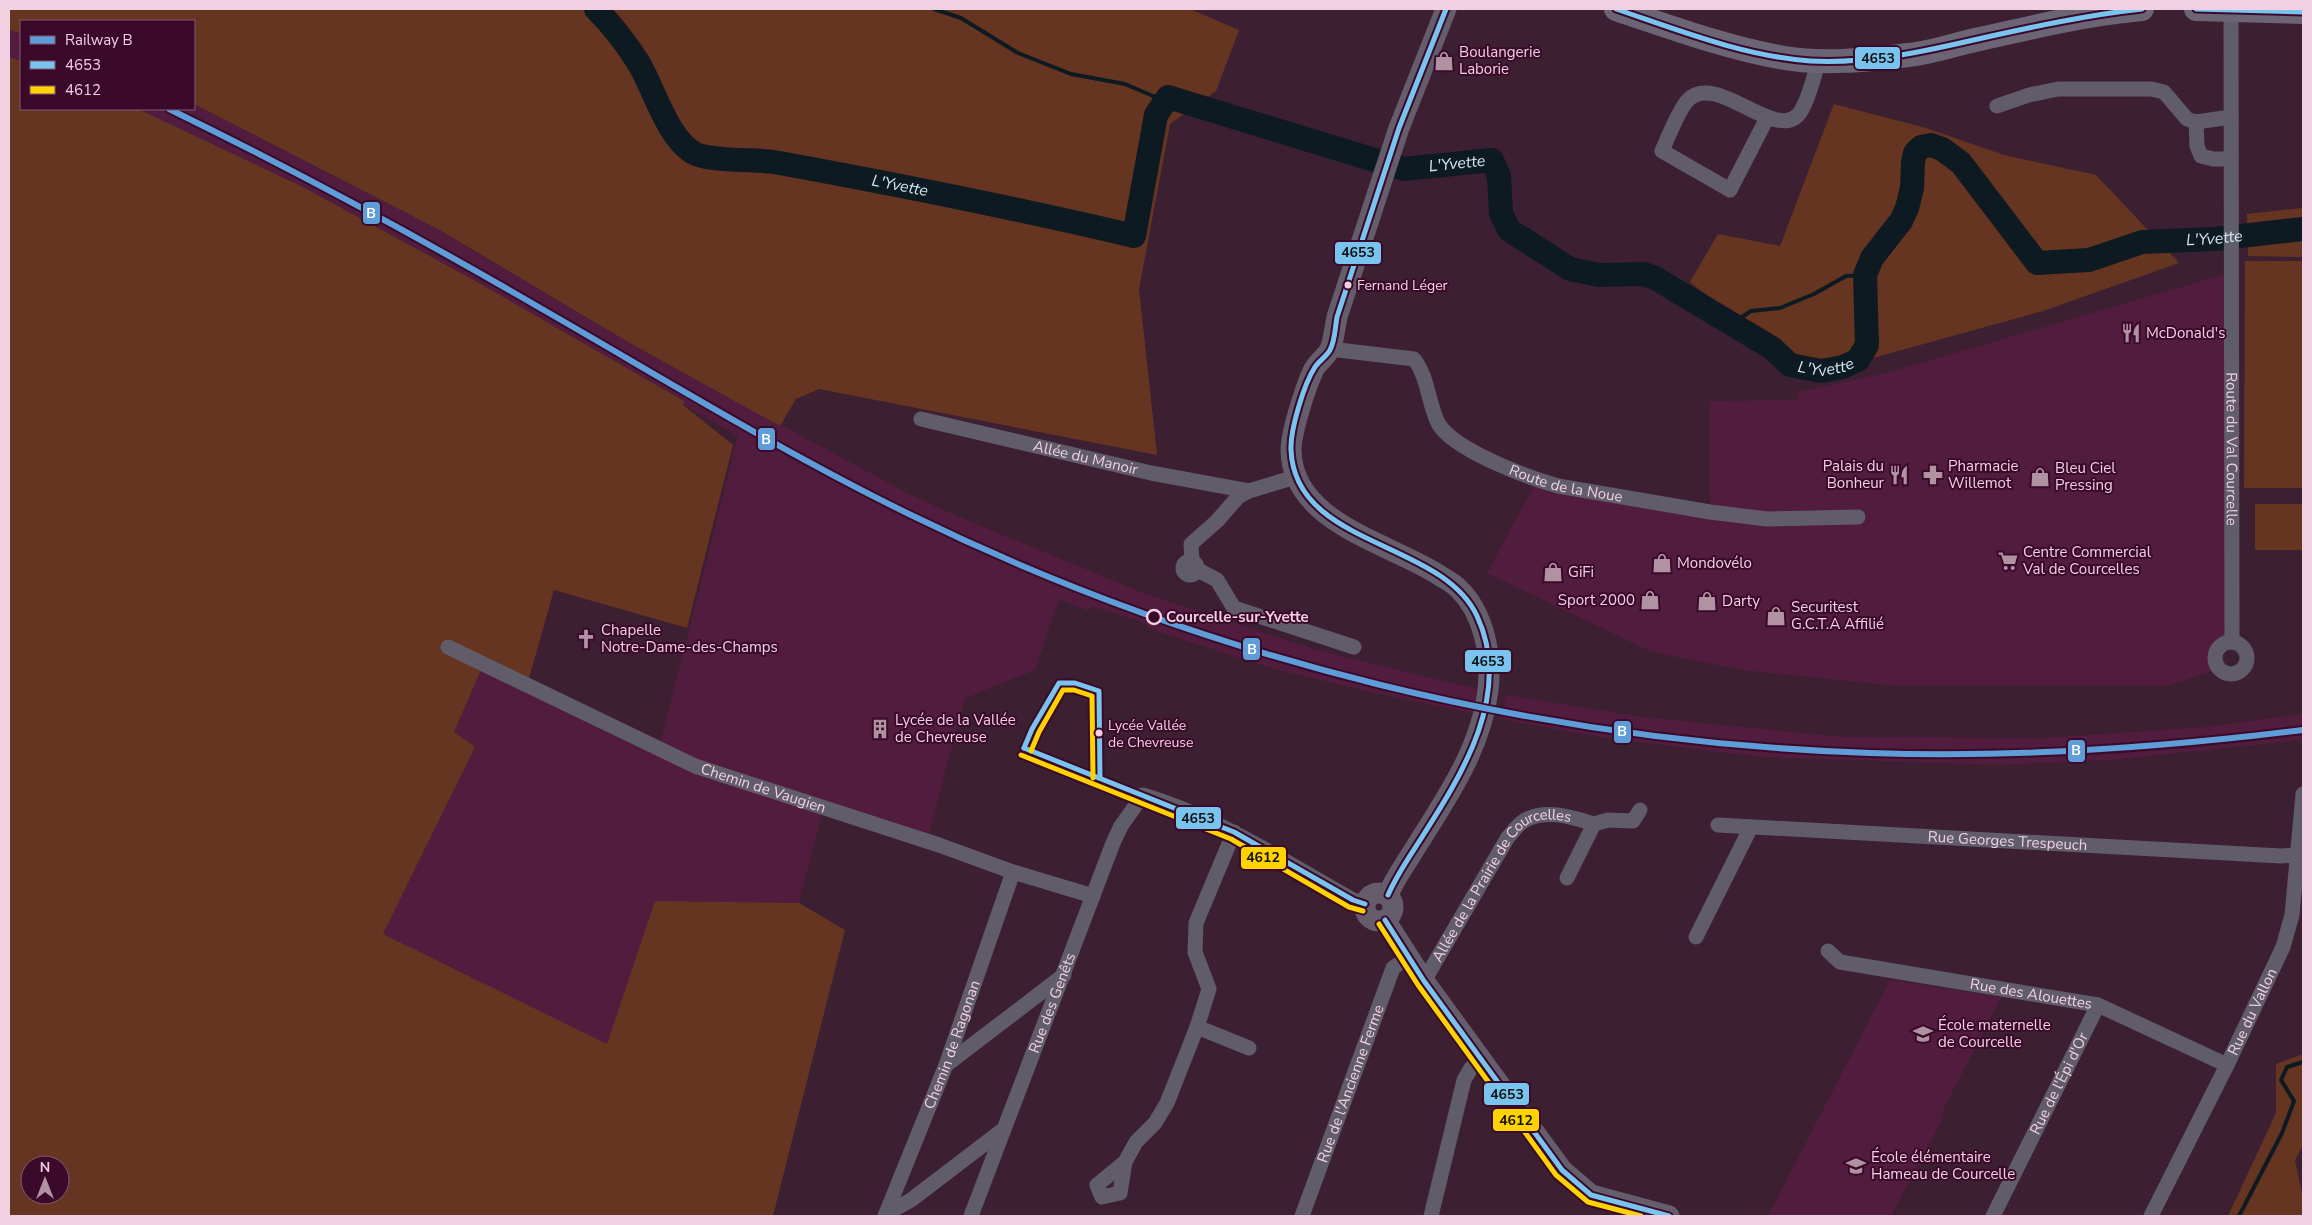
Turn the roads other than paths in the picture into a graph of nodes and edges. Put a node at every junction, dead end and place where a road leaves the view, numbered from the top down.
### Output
1 (1446, 9) edge
2 (2142, 9) edge
3 (2196, 9) edge
4 (1625, 10) edge
5 (2231, 11) junction
6 (2303, 12) edge
7 (1819, 60) junction
8 (1998, 106) dead end
9 (1767, 118) junction
10 (2231, 118) junction
11 (2196, 122) junction
12 (2231, 159) junction
13 (1330, 349) junction
14 (922, 419) dead end
15 (1295, 477) junction
16 (1249, 491) junction
17 (1858, 516) dead end
18 (2232, 642) dead end
19 (448, 647) dead end
20 (1354, 647) dead end
21 (2303, 794) edge
22 (1640, 810) dead end
23 (1594, 824) junction
24 (1718, 825) dead end
25 (1751, 827) junction
26 (1234, 832) junction
27 (2297, 855) junction
28 (1013, 872) junction
29 (1567, 878) dead end
30 (1388, 895) junction
31 (1093, 896) junction
32 (1365, 904) junction
33 (1385, 920) junction
34 (1696, 937) dead end
35 (1828, 951) dead end
36 (1408, 957) junction
37 (1064, 974) junction
38 (1424, 981) junction
39 (2098, 1005) junction
40 (1197, 1027) junction
41 (1249, 1048) dead end
42 (1482, 1059) junction
43 (946, 1065) junction
44 (2227, 1066) junction
45 (1005, 1128) junction
46 (1124, 1162) dead end
47 (886, 1215) edge
48 (971, 1216) edge
49 (1302, 1216) edge
50 (1430, 1216) edge
51 (1665, 1216) edge
52 (1993, 1216) edge
53 (2151, 1216) edge

1 - 13 street
2 - 7 main road
3 - 5 main road
4 - 7 main road
5 - 6 main road
5 - 10 street
7 - 9 street
8 - 11 street
9 - 9 street
10 - 11 street
10 - 12 street
11 - 12 street
12 - 18 street, Route du Val Courcelle
13 - 15 street
13 - 17 street, Route de la Noue
14 - 16 street, Allée du Manoir
15 - 16 street
15 - 30 street
16 - 20 street
19 - 28 street, Chemin de Vaugien
21 - 27 street, Rue du Vallon
22 - 23 street, Allée de la Prairie de Courcelles
23 - 29 street, Allée de la Prairie de Courcelles
23 - 38 street, Allée de la Prairie de Courcelles
24 - 25 street, Rue Georges Trespeuch
25 - 27 street, Rue Georges Trespeuch
25 - 34 street
26 - 31 street, Rue des Genêts
26 - 32 street
26 - 40 street
27 - 44 street, Rue du Vallon
28 - 31 street, Chemin de Vaugien
28 - 43 street, Chemin de Ragonan
30 - 32 street
30 - 33 street
31 - 37 street, Rue des Genêts
32 - 33 street
33 - 36 street
35 - 39 street, Rue des Alouettes
36 - 38 street
36 - 49 street, Rue de l'Ancienne Ferme
37 - 43 street
37 - 45 street, Rue des Genêts
38 - 42 street
39 - 44 street, Rue des Alouettes
39 - 52 street, Rue de l'Épi d'Or
40 - 41 street
40 - 46 street
42 - 50 street
42 - 51 street
43 - 47 street, Chemin de Ragonan
44 - 53 street, Rue du Vallon
45 - 47 street
45 - 48 street, Rue des Genêts

